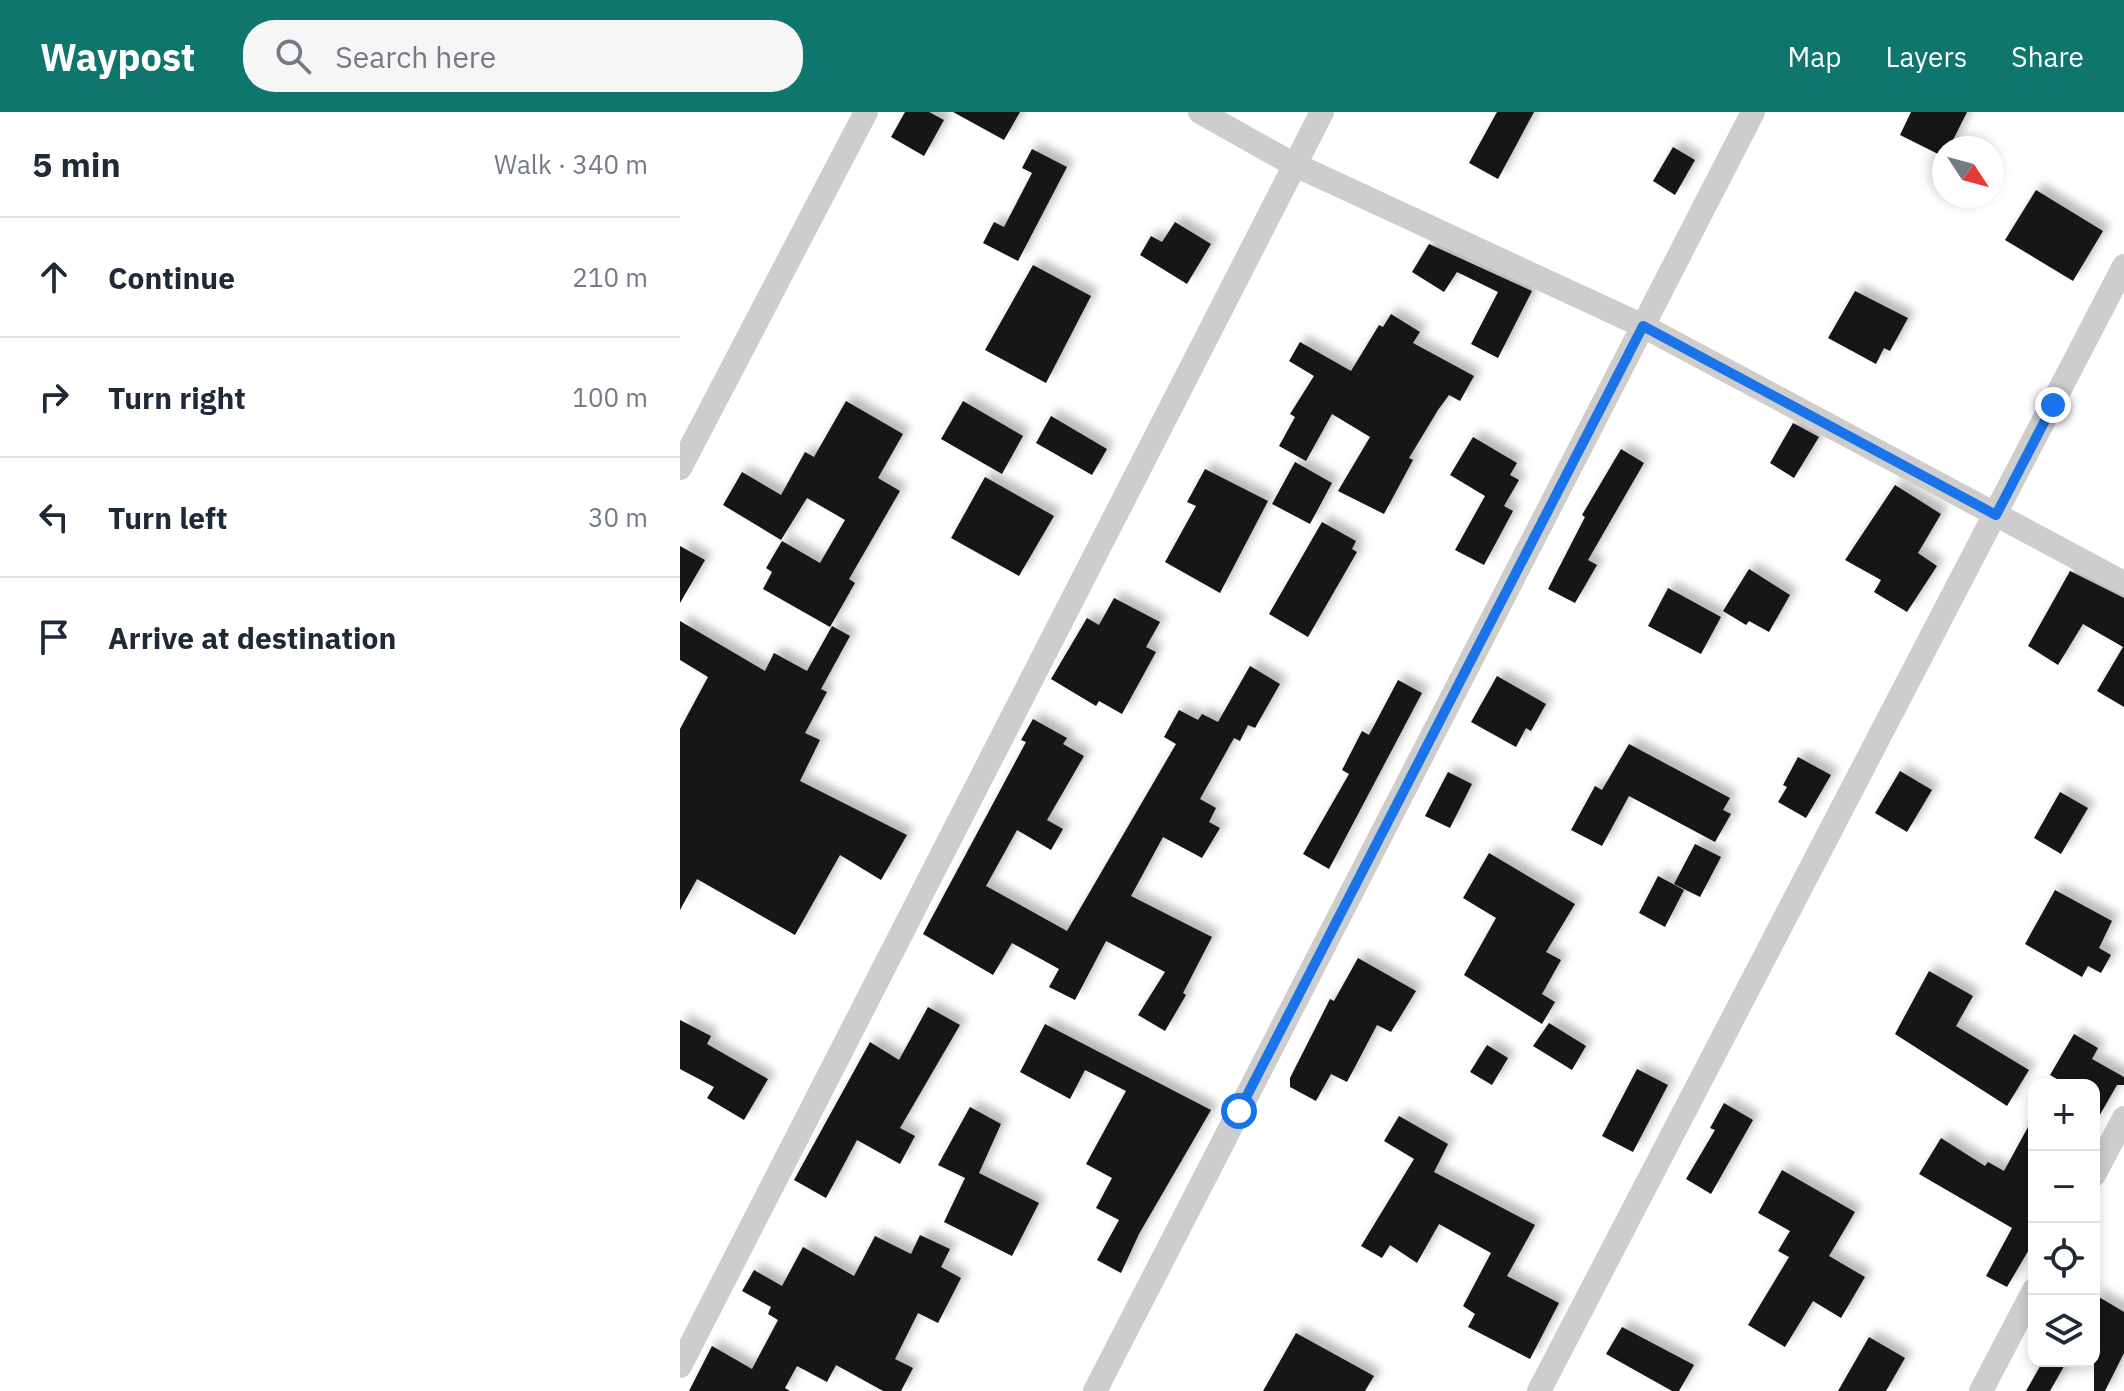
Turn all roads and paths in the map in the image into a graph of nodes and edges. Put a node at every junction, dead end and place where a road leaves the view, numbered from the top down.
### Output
1 (866, 112) edge
2 (1200, 112) edge
3 (1322, 112) edge
4 (1753, 112) edge
5 (1296, 164) junction
6 (2124, 266) edge
7 (1643, 326) junction
8 (680, 468) edge
9 (1996, 515) junction
10 (2124, 583) edge
11 (2124, 1118) edge
12 (2100, 1164) edge
13 (2031, 1295) edge
14 (680, 1366) edge
15 (1095, 1391) edge
16 (1539, 1391) edge
17 (1981, 1391) edge

1 - 8 street
2 - 5 street
3 - 5 street
4 - 7 street
5 - 7 street
5 - 14 street
6 - 9 street
7 - 9 street
7 - 15 street
9 - 10 street
9 - 16 street
11 - 12 street
13 - 17 street

